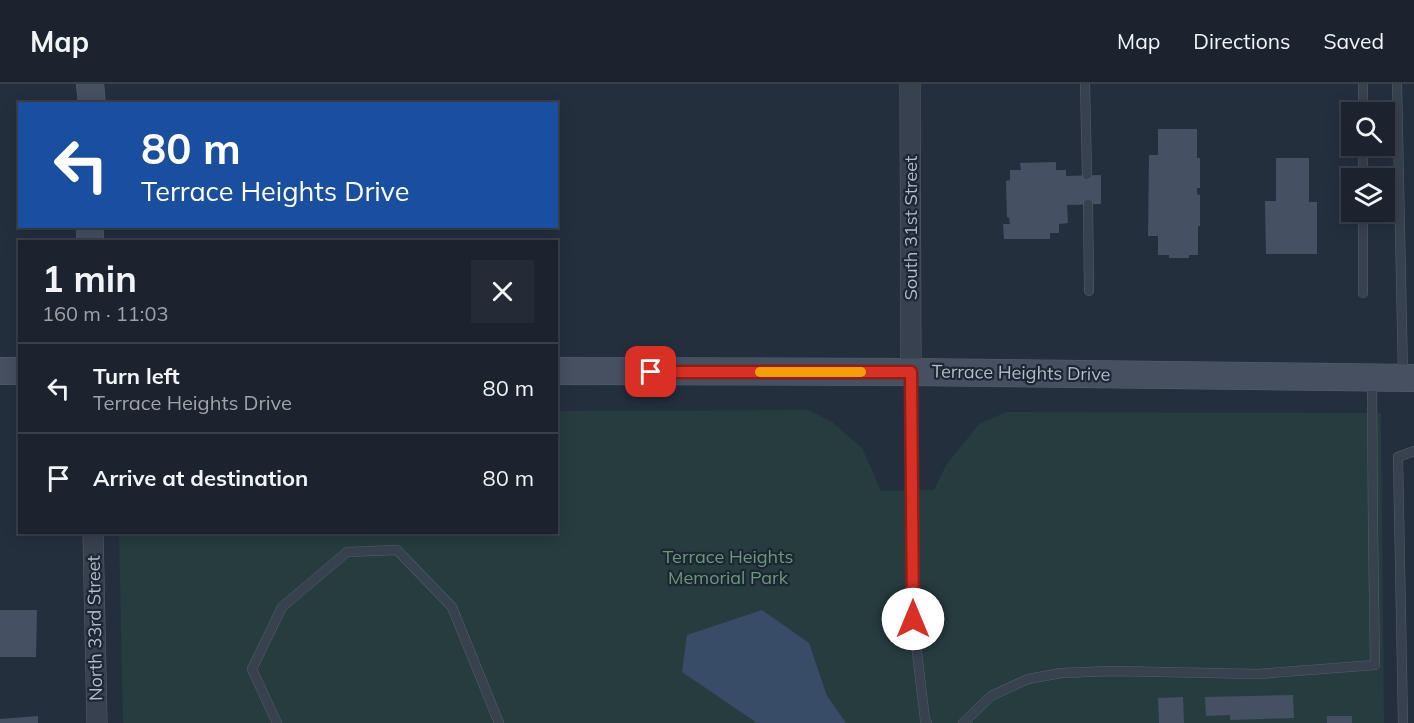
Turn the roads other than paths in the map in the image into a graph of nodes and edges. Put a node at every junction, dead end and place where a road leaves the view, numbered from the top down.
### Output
1 (90, 84) edge
2 (910, 84) edge
3 (1085, 84) edge
4 (1363, 84) edge
5 (1397, 84) edge
6 (92, 102) edge
7 (1363, 102) edge
8 (1087, 175) dead end
9 (1088, 204) dead end
10 (1363, 222) edge
11 (1089, 291) dead end
12 (1363, 293) dead end
13 (0, 370) edge
14 (18, 370) edge
15 (558, 371) edge
16 (911, 372) junction
17 (1372, 378) junction
18 (1408, 378) edge
19 (1414, 451) edge
20 (93, 534) edge
21 (97, 723) edge
22 (277, 723) edge
23 (499, 723) edge
24 (927, 723) edge
25 (963, 723) edge
26 (1403, 723) edge

1 - 6 main road
2 - 16 street, South 31st Street
3 - 8 lane
4 - 7 lane
5 - 18 lane
9 - 11 lane
10 - 12 lane
13 - 14 main road
15 - 16 main road, Terrace Heights Drive
16 - 17 main road, Terrace Heights Drive
16 - 24 lane
17 - 18 main road, Terrace Heights Drive
17 - 25 lane
19 - 26 lane
20 - 21 street, North 33rd Street
22 - 23 lane

